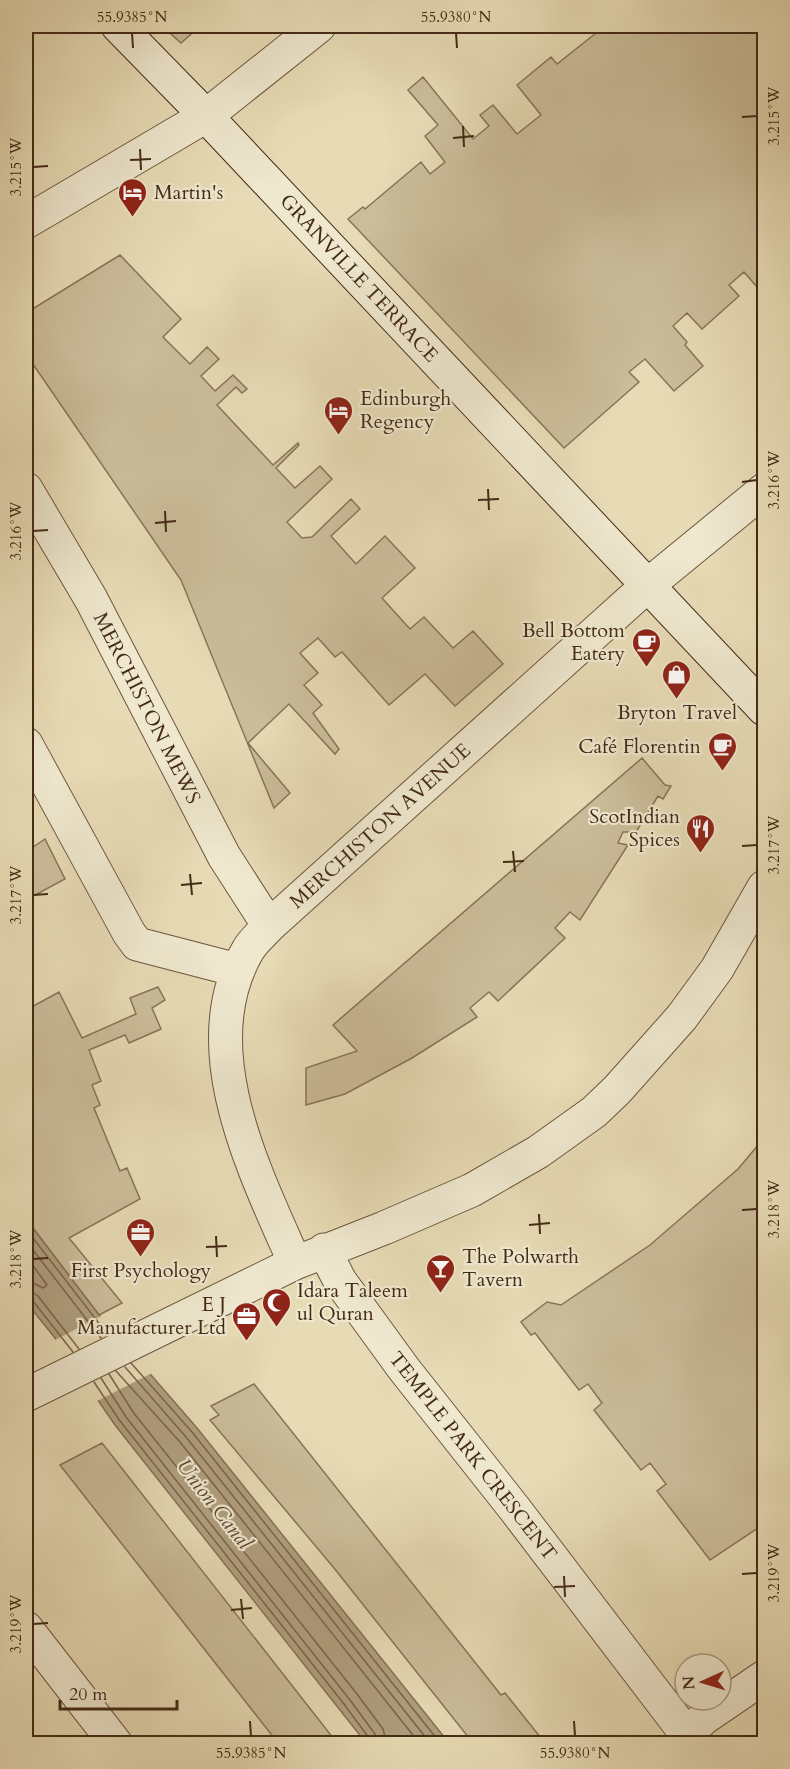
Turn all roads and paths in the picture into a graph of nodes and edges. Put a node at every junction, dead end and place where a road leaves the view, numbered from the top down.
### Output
1 (118, 26) edge
2 (319, 26) edge
3 (206, 116) junction
4 (26, 222) edge
5 (26, 489) edge
6 (765, 490) edge
7 (648, 585) junction
8 (765, 709) edge
9 (26, 744) edge
10 (765, 887) edge
11 (269, 926) junction
12 (237, 970) junction
13 (324, 1250) junction
14 (295, 1263) junction
15 (26, 1395) edge
16 (26, 1628) edge
17 (765, 1677) edge
18 (690, 1739) edge
19 (116, 1743) edge

1 - 3 street, GRANVILLE TERRACE
2 - 3 street
3 - 4 street
3 - 7 street, GRANVILLE TERRACE
5 - 11 street, MERCHISTON MEWS
6 - 7 street, MERCHISTON AVENUE
7 - 8 street, GRANVILLE TERRACE
7 - 11 street, MERCHISTON AVENUE
9 - 12 street
10 - 13 street
11 - 12 street, MERCHISTON AVENUE
12 - 14 street, MERCHISTON AVENUE
13 - 14 street
13 - 18 street, TEMPLE PARK CRESCENT
14 - 15 street
16 - 19 street
17 - 18 street

